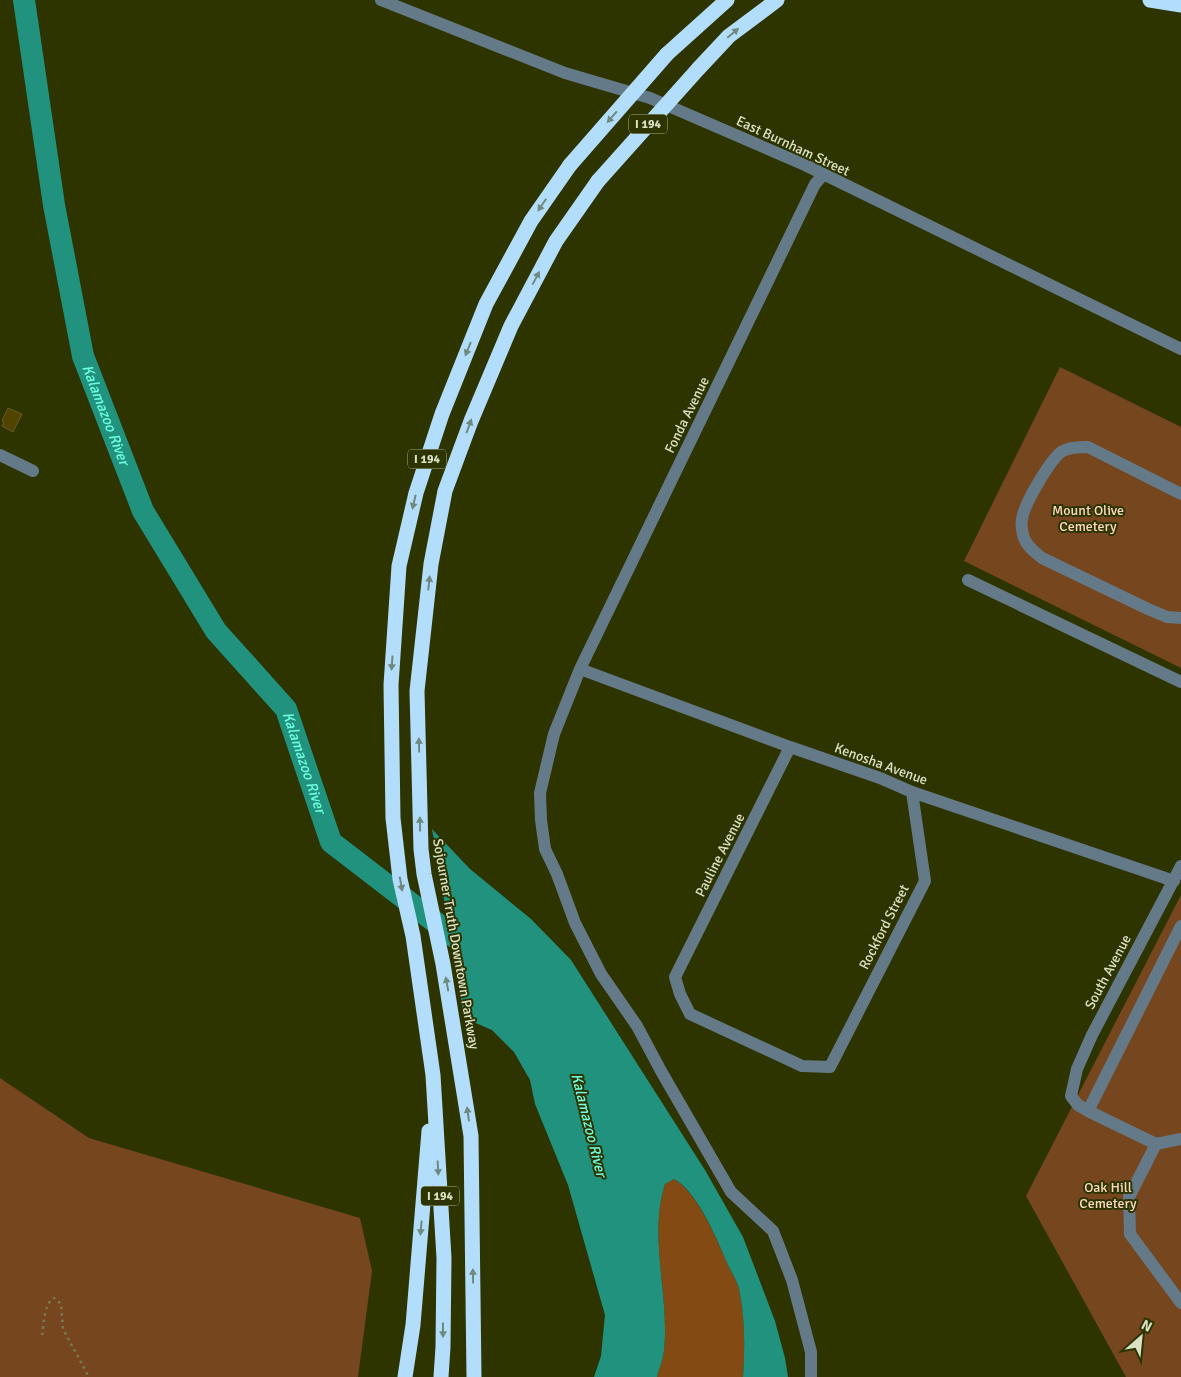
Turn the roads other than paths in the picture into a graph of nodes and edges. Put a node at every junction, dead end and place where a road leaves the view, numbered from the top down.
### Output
1 (381, 0) edge
2 (727, 0) edge
3 (1150, 0) edge
4 (777, 1) edge
5 (1181, 5) edge
6 (823, 175) junction
7 (1181, 349) edge
8 (0, 455) edge
9 (33, 471) dead end
10 (1181, 494) edge
11 (968, 580) dead end
12 (1181, 618) edge
13 (580, 669) junction
14 (1181, 682) edge
15 (790, 747) junction
16 (912, 792) junction
17 (1181, 866) edge
18 (1174, 881) junction
19 (1181, 926) edge
20 (830, 1067) joint
21 (433, 1075) junction
22 (1088, 1112) junction
23 (1180, 1143) edge
24 (1156, 1144) junction
25 (1181, 1303) edge
26 (404, 1377) edge
27 (441, 1377) edge
28 (474, 1377) edge
29 (811, 1377) edge

1 - 6 street, East Burnham Street
2 -> 21 highway, I 194, bridge
3 - 5 highway
28 -> 4 highway, Sojourner Truth Downtown Parkway / I 194, bridge
6 - 7 street, East Burnham Street
6 - 13 street, Fonda Avenue
8 - 9 street
10 - 12 street
11 - 14 street
13 - 15 street, Kenosha Avenue
13 - 29 street, Fonda Avenue
15 - 16 street, Kenosha Avenue
15 - 20 street, Pauline Avenue
16 - 18 street, Kenosha Avenue
16 - 20 street, Rockford Street
17 - 18 street, South Avenue
18 - 22 street, South Avenue
19 - 22 street
21 -> 26 highway
21 -> 27 highway, I 194
22 - 24 street
23 - 24 street
24 - 25 street

